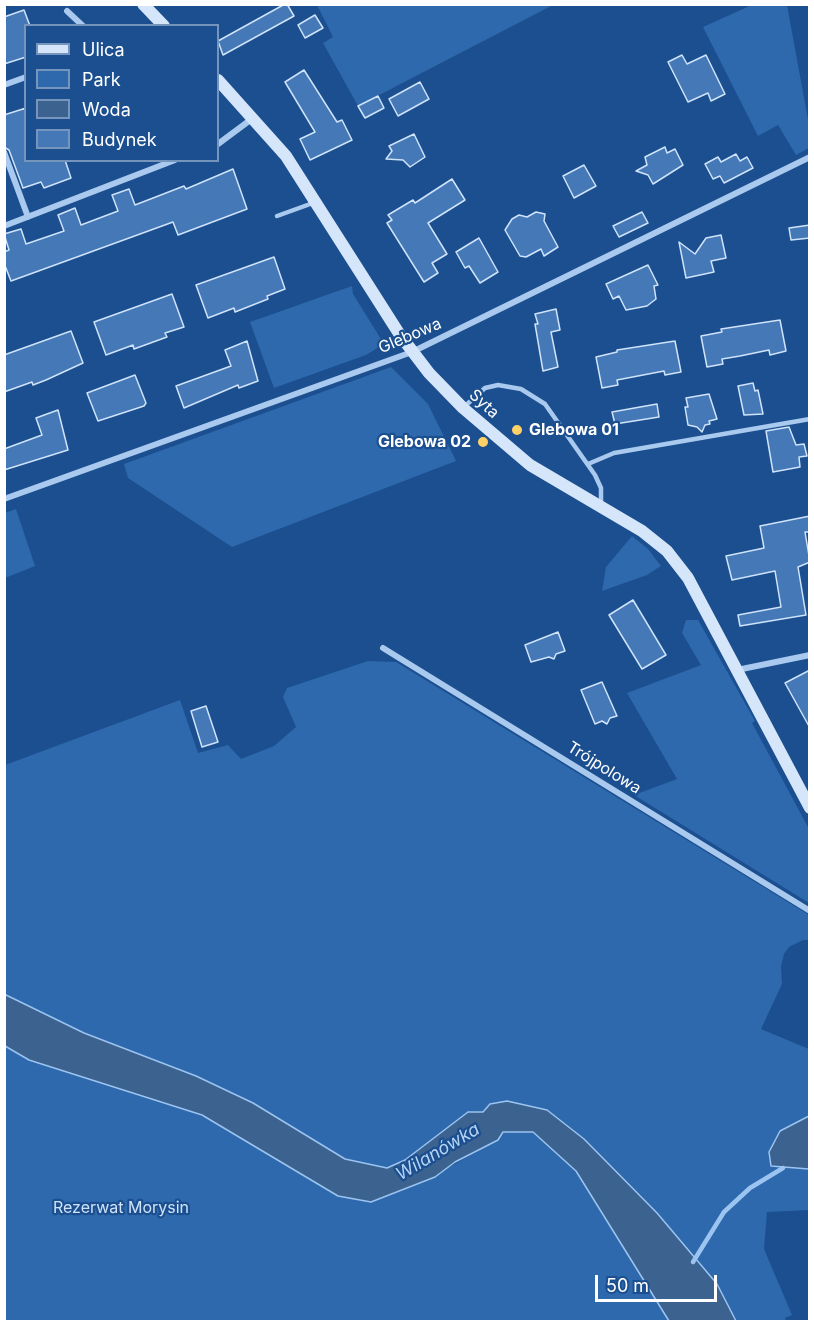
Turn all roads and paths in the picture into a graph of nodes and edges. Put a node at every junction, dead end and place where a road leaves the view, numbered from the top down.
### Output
1 (143, 4) edge
2 (67, 11) dead end
3 (81, 24) edge
4 (162, 24) edge
5 (24, 79) edge
6 (219, 81) edge
7 (4, 85) edge
8 (254, 118) junction
9 (219, 143) edge
10 (4, 152) edge
11 (810, 157) edge
12 (169, 162) edge
13 (316, 202) junction
14 (277, 216) dead end
15 (28, 217) junction
16 (4, 226) edge
17 (412, 352) junction
18 (463, 408) junction
19 (810, 419) edge
20 (588, 464) junction
21 (4, 499) edge
22 (601, 507) junction
23 (383, 648) dead end
24 (810, 655) edge
25 (736, 670) junction
26 (810, 808) edge
27 (810, 911) edge

1 - 4 street
2 - 3 street
5 - 7 street
6 - 8 street, Syta
8 - 9 street
8 - 13 street, Syta
10 - 15 street
11 - 17 street, Glebowa
12 - 15 street
13 - 14 lane
13 - 17 street, Syta
15 - 16 street
17 - 18 street, Syta
17 - 21 street, Glebowa
18 - 20 lane
18 - 22 street, Syta
19 - 20 lane
20 - 22 lane
22 - 25 street, Syta
23 - 27 street, Trójpolowa
24 - 25 street
25 - 26 street, Syta

